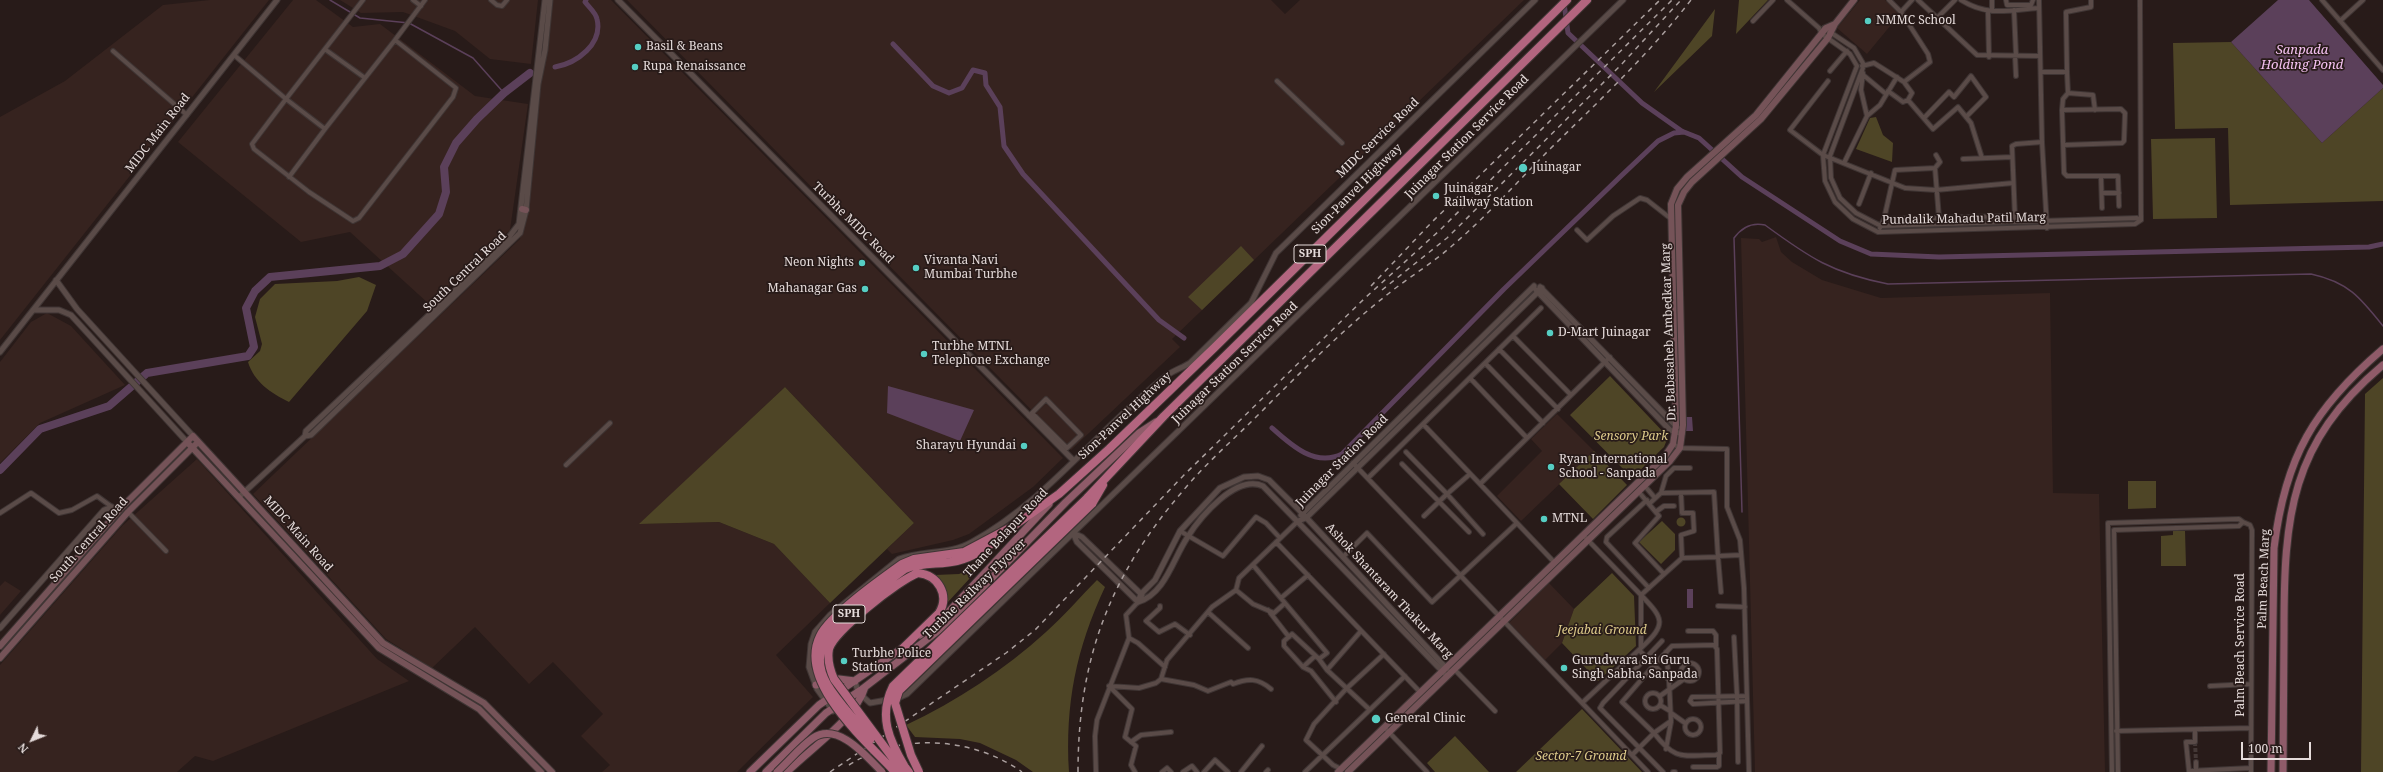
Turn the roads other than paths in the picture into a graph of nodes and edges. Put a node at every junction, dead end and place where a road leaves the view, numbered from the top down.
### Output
1 (278, 0) edge
2 (363, 0) edge
3 (413, 0) edge
4 (425, 0) edge
5 (491, 0) edge
6 (507, 0) edge
7 (545, 0) edge
8 (550, 0) edge
9 (618, 0) edge
10 (1535, 0) edge
11 (1567, 0) edge
12 (1587, 0) edge
13 (1623, 0) edge
14 (1774, 0) edge
15 (1787, 0) edge
16 (1854, 0) edge
17 (1889, 0) edge
18 (1912, 0) edge
19 (1918, 0) edge
20 (1955, 0) edge
21 (1961, 0) edge
22 (1992, 0) edge
23 (2006, 0) edge
24 (2019, 0) edge
25 (2033, 0) edge
26 (2039, 0) edge
27 (2091, 0) edge
28 (2140, 0) edge
29 (2322, 0) edge
30 (2363, 0) edge
31 (2359, 2) edge
32 (421, 6) junction
33 (2019, 7) junction
34 (2039, 8) junction
35 (2014, 10) junction
36 (1901, 12) junction
37 (1990, 12) junction
38 (1937, 18) junction
39 (2340, 20) junction
40 (1754, 21) dead end
41 (1834, 24) junction
42 (1826, 28) junction
43 (1821, 31) junction
44 (1830, 36) junction
45 (395, 40) junction
46 (326, 50) junction
47 (113, 51) dead end
48 (1847, 51) junction
49 (234, 55) junction
50 (2015, 56) junction
51 (2040, 56) junction
52 (1988, 57) junction
53 (1864, 65) junction
54 (1857, 66) junction
55 (2383, 70) edge
56 (1830, 71) dead end
57 (2040, 72) junction
58 (2067, 72) junction
59 (1862, 74) junction
60 (2016, 76) dead end
61 (1897, 77) junction
62 (365, 78) junction
63 (1277, 81) dead end
64 (1828, 81) dead end
65 (1904, 82) junction
66 (1887, 92) junction
67 (2068, 93) junction
68 (286, 99) junction
69 (1908, 100) junction
70 (2062, 110) junction
71 (2095, 110) junction
72 (187, 115) junction
73 (1867, 116) junction
74 (1966, 117) junction
75 (1924, 118) junction
76 (325, 129) junction
77 (2042, 142) junction
78 (1342, 143) dead end
79 (2064, 145) junction
80 (1823, 155) junction
81 (1936, 155) dead end
82 (1830, 156) junction
83 (2012, 157) junction
84 (1982, 158) junction
85 (1964, 159) dead end
86 (1844, 163) junction
87 (1935, 168) junction
88 (1871, 173) junction
89 (289, 176) junction
90 (2101, 176) junction
91 (1893, 183) junction
92 (2013, 183) junction
93 (1936, 190) junction
94 (2102, 193) junction
95 (2119, 193) junction
96 (1859, 204) dead end
97 (2119, 206) dead end
98 (2102, 208) dead end
99 (524, 210) junction
100 (2015, 216) junction
101 (1670, 218) junction
102 (1939, 218) junction
103 (1884, 220) junction
104 (2046, 220) junction
105 (2141, 220) junction
106 (2015, 223) junction
107 (1881, 226) junction
108 (2015, 228) junction
109 (2047, 228) junction
110 (1577, 230) dead end
111 (1878, 232) junction
112 (56, 280) junction
113 (1534, 286) junction
114 (1542, 288) junction
115 (1537, 293) junction
116 (1253, 305) junction
117 (1541, 308) dead end
118 (33, 310) junction
119 (1672, 312) junction
120 (1679, 312) junction
121 (1513, 336) junction
122 (1499, 349) junction
123 (2383, 349) edge
124 (0, 352) edge
125 (1610, 357) junction
126 (1605, 362) junction
127 (1485, 363) junction
128 (2383, 364) edge
129 (1470, 378) junction
130 (1571, 396) junction
131 (1558, 409) junction
132 (1030, 414) junction
133 (1164, 416) junction
134 (610, 423) dead end
135 (1542, 423) junction
136 (1423, 424) junction
137 (1675, 428) junction
138 (1682, 434) junction
139 (193, 436) junction
140 (1527, 438) junction
141 (187, 442) junction
142 (198, 442) junction
143 (1673, 444) junction
144 (192, 448) junction
145 (1680, 448) junction
146 (1406, 452) dead end
147 (1074, 461) junction
148 (1353, 463) junction
149 (1402, 464) dead end
150 (566, 465) dead end
151 (1358, 468) junction
152 (1690, 468) dead end
153 (1470, 474) junction
154 (1368, 478) junction
155 (1480, 484) junction
156 (1644, 485) junction
157 (1638, 491) junction
158 (245, 492) junction
159 (1661, 493) junction
160 (1681, 493) junction
161 (1059, 494) junction
162 (1448, 494) junction
163 (239, 497) junction
164 (1655, 498) junction
165 (1090, 501) junction
166 (1440, 502) junction
167 (1648, 502) junction
168 (1674, 506) dead end
169 (112, 507) junction
170 (1657, 511) junction
171 (128, 512) junction
172 (0, 513) edge
173 (117, 513) junction
174 (1302, 513) junction
175 (1424, 516) dead end
176 (1306, 518) junction
177 (1298, 521) junction
178 (2243, 522) junction
179 (1517, 523) junction
180 (2108, 523) junction
181 (2114, 530) junction
182 (1180, 531) junction
183 (1469, 532) dead end
184 (1073, 533) junction
185 (1483, 534) dead end
186 (1582, 535) junction
187 (1187, 537) junction
188 (1280, 538) junction
189 (1587, 540) junction
190 (1276, 542) junction
191 (166, 551) dead end
192 (1741, 554) junction
193 (1718, 556) junction
194 (1343, 557) junction
195 (1682, 558) junction
196 (1554, 562) junction
197 (1253, 565) junction
198 (1664, 574) junction
199 (1308, 575) junction
200 (1460, 576) junction
201 (1649, 588) junction
202 (1236, 590) junction
203 (1721, 592) dead end
204 (1141, 594) junction
205 (1641, 595) junction
206 (1281, 598) junction
207 (1146, 600) junction
208 (1138, 602) junction
209 (1284, 603) junction
210 (1160, 606) dead end
211 (1718, 606) dead end
212 (1745, 607) junction
213 (1268, 610) junction
214 (1208, 613) junction
215 (1498, 616) junction
216 (1503, 622) junction
217 (1410, 627) junction
218 (0, 628) edge
219 (1361, 631) junction
220 (1688, 631) dead end
221 (1404, 633) junction
222 (1190, 635) junction
223 (1289, 637) junction
224 (1734, 637) dead end
225 (1129, 638) junction
226 (1662, 641) dead end
227 (0, 646) edge
228 (1716, 646) junction
229 (903, 648) junction
230 (1248, 648) dead end
231 (1640, 649) junction
232 (1666, 652) junction
233 (1384, 654) junction
234 (1317, 657) junction
235 (1646, 657) junction
236 (0, 658) edge
237 (1654, 665) junction
238 (1446, 666) junction
239 (1165, 667) junction
240 (1304, 667) junction
241 (1327, 670) junction
242 (1454, 670) junction
243 (1441, 672) junction
244 (1448, 674) junction
245 (1405, 676) junction
246 (1161, 679) junction
247 (1684, 679) junction
248 (1669, 680) junction
249 (855, 681) junction
250 (2251, 684) junction
251 (816, 686) junction
252 (1109, 686) junction
253 (2210, 686) dead end
254 (1271, 689) dead end
255 (1346, 689) junction
256 (1670, 690) junction
257 (1420, 692) junction
258 (860, 694) junction
259 (1660, 696) junction
260 (1717, 696) junction
261 (1738, 696) junction
262 (1747, 696) junction
263 (826, 701) junction
264 (1738, 701) junction
265 (1748, 701) junction
266 (1336, 702) junction
267 (1582, 703) junction
268 (1718, 703) junction
269 (1660, 705) junction
270 (851, 709) junction
271 (831, 710) junction
272 (1370, 710) junction
273 (1495, 711) dead end
274 (1670, 712) junction
275 (1671, 722) junction
276 (1685, 723) junction
277 (1384, 727) junction
278 (2251, 728) junction
279 (2195, 730) junction
280 (2112, 731) junction
281 (2117, 731) junction
282 (1171, 732) dead end
283 (1388, 732) junction
284 (1654, 734) junction
285 (1131, 742) junction
286 (1262, 746) dead end
287 (1639, 749) junction
288 (1666, 749) junction
289 (534, 753) junction
290 (1719, 754) junction
291 (1323, 755) junction
292 (1632, 755) junction
293 (528, 759) junction
294 (1738, 762) dead end
295 (2196, 762) tunnel mouth
296 (1692, 767) dead end
297 (2251, 770) edge
298 (1340, 771) edge
299 (2196, 771) junction
300 (541, 772) edge
301 (552, 772) edge
302 (750, 772) edge
303 (766, 772) edge
304 (777, 772) edge
305 (786, 772) edge
306 (882, 772) edge
307 (895, 772) edge
308 (903, 772) edge
309 (909, 772) edge
310 (919, 772) edge
311 (1096, 772) edge
312 (1134, 772) edge
313 (1162, 772) edge
314 (1171, 772) edge
315 (1182, 772) edge
316 (1197, 772) edge
317 (1204, 772) edge
318 (1228, 772) edge
319 (1241, 772) edge
320 (1305, 772) edge
321 (1348, 772) edge
322 (1427, 772) edge
323 (1648, 772) edge
324 (1663, 772) edge
325 (1749, 772) edge
326 (2112, 772) edge
327 (2118, 772) edge
328 (2271, 772) edge
329 (2283, 772) edge

1 - 49 street, MIDC Main Road
2 - 46 street
3 - 32 street
4 - 32 street
5 - 6 street
7 - 99 street, South Central Road
8 - 99 street, South Central Road
9 - 132 street, Turbhe MIDC Road
10 - 116 street, MIDC Service Road
11 - 116 highway, Sion-Panvel Highway / SPH
12 - 133 highway, SPH
13 - 184 street, Juinagar Station Service Road
14 - 40 street
15 - 43 street
16 - 41 main road, Dr. Babasaheb Ambedkar Marg
17 - 36 street
18 - 36 street
19 - 38 street
20 - 38 street
21 - 37 street
22 - 37 street
23 - 33 street
24 - 33 street
25 - 33 street
26 - 34 street
27 - 58 street
28 - 105 street
29 - 39 street
30 - 31 street
31 - 39 street
32 - 45 street
33 - 34 street
33 - 35 street
34 - 51 street
35 - 37 street
35 - 50 street
36 - 65 street
37 - 52 street
38 - 52 street
39 - 55 street
41 - 42 main road, Dr. Babasaheb Ambedkar Marg
41 - 44 main road, Dr. Babasaheb Ambedkar Marg
42 - 43 main road, Dr. Babasaheb Ambedkar Marg
42 - 44 street
43 - 44 street
43 - 101 main road, Dr. Babasaheb Ambedkar Marg
44 - 48 street
44 - 53 street
44 - 120 main road, Dr. Babasaheb Ambedkar Marg
45 - 62 street
45 - 89 street
46 - 62 street
46 - 68 street
47 - 72 street
48 - 54 street
48 - 56 street
49 - 68 street
49 - 72 street, MIDC Main Road
50 - 51 street
50 - 52 street
50 - 60 street
51 - 57 street
53 - 54 street
53 - 59 street
53 - 61 street
53 - 82 street, Pundalik Mahadu Patil Marg
54 - 80 street, Pundalik Mahadu Patil Marg
57 - 58 street
57 - 77 street
58 - 67 street
59 - 66 street
59 - 73 street
61 - 65 street
61 - 66 street
62 - 76 street
63 - 78 street
64 - 80 street
65 - 69 street
66 - 69 street
66 - 73 street
67 - 70 street
67 - 71 street
68 - 76 street
68 - 89 street
69 - 75 street
70 - 71 street
70 - 79 street
71 - 79 street
72 - 112 street, MIDC Main Road
73 - 86 street
74 - 75 street
74 - 75 street
74 - 84 street
76 - 89 street
77 - 83 street
77 - 104 street
79 - 90 street
80 - 82 street
80 - 111 street, Pundalik Mahadu Patil Marg
81 - 87 street
82 - 86 street
82 - 107 street, Pundalik Mahadu Patil Marg
83 - 84 street
83 - 92 street
84 - 85 street
86 - 88 street
87 - 91 street
87 - 93 street
88 - 91 street
88 - 96 street
90 - 94 street
90 - 95 street
91 - 93 street
91 - 103 street
92 - 93 street
92 - 100 street
93 - 102 street
94 - 95 street
94 - 98 street
95 - 97 street
99 - 158 street, South Central Road
100 - 102 street
100 - 106 street
101 - 110 street
101 - 119 main road, Dr. Babasaheb Ambedkar Marg
102 - 103 street
103 - 107 street
104 - 105 street, Pundalik Mahadu Patil Marg
104 - 106 street, Pundalik Mahadu Patil Marg
104 - 109 street
105 - 109 street, Pundalik Mahadu Patil Marg
106 - 107 street, Pundalik Mahadu Patil Marg
106 - 108 street
107 - 111 street
108 - 109 street, Pundalik Mahadu Patil Marg
108 - 111 street, Pundalik Mahadu Patil Marg
112 - 118 street, MIDC Main Road
112 - 139 street, MIDC Main Road
113 - 114 street
113 - 115 street
113 - 148 street, Juinagar Station Road
114 - 115 street, Juinagar Station Road
114 - 125 street
115 - 126 street
115 - 151 street, Juinagar Station Road
116 - 147 street, MIDC Service Road
116 - 161 highway, Sion-Panvel Highway / SPH
117 - 121 street
118 - 124 street, MIDC Main Road
118 - 141 street, MIDC Main Road
119 - 120 main road
119 - 137 main road, Dr. Babasaheb Ambedkar Marg
120 - 138 main road, Dr. Babasaheb Ambedkar Marg
121 - 122 street
121 - 130 street
122 - 127 street
122 - 131 street
123 - 328 main road, Palm Beach Marg
125 - 126 street
125 - 137 street
126 - 130 street
126 - 137 street
127 - 129 street
127 - 135 street
128 - 329 main road, Palm Beach Marg
129 - 136 street
129 - 140 street
130 - 131 street
131 - 135 street
132 - 132 street
132 - 147 street, Turbhe MIDC Road
133 - 165 highway, Turbhe Railway Flyover / SPH
133 - 258 main road, Thane Belapur Road
134 - 150 street
135 - 140 street
136 - 153 street
136 - 154 street
137 - 138 street
137 - 143 main road, Dr. Babasaheb Ambedkar Marg
138 - 145 main road, Dr. Babasaheb Ambedkar Marg
139 - 141 main road, South Central Road
139 - 142 main road, MIDC Main Road
140 - 155 street
141 - 144 main road, MIDC Main Road
141 - 173 main road, South Central Road
142 - 144 main road, South Central Road
142 - 158 main road, MIDC Main Road
143 - 145 street
143 - 186 main road, Dr. Babasaheb Ambedkar Marg
144 - 163 main road, MIDC Main Road
144 - 171 main road, South Central Road
145 - 156 main road
145 - 192 street
146 - 162 street
147 - 251 street, MIDC Service Road
148 - 151 street
148 - 174 street, Juinagar Station Road
149 - 166 street
151 - 154 street
151 - 176 street, Juinagar Station Road
152 - 159 street
153 - 155 street
153 - 162 street
154 - 200 street
155 - 179 street
156 - 157 main road
156 - 164 street
157 - 167 street
157 - 189 main road
158 - 163 street, South Central Road
158 - 289 main road, MIDC Main Road
159 - 160 street
159 - 164 street
160 - 193 street
160 - 195 street
161 - 229 main road, Thane Belapur Road
161 - 307 highway, Turbhe Railway Flyover / SPH, bridge
162 - 166 street
162 - 185 street
163 - 293 main road, MIDC Main Road
164 - 167 street
165 - 309 highway, Turbhe Railway Flyover / SPH, bridge
165 - 310 highway, Turbhe Railway Flyover, bridge
166 - 175 street
166 - 183 street
167 - 170 street
167 - 201 street
168 - 170 street
169 - 172 street
169 - 173 street
169 - 218 street
170 - 198 street
171 - 191 street
171 - 236 main road, South Central Road
173 - 227 main road, South Central Road
174 - 176 street, Ashok Shantaram Thakur Marg
174 - 177 street, Juinagar Station Road
174 - 182 street, Ashok Shantaram Thakur Marg
176 - 177 street, Juinagar Station Road
176 - 194 street, Ashok Shantaram Thakur Marg
177 - 187 street, Ashok Shantaram Thakur Marg
177 - 188 street
177 - 221 street, Ashok Shantaram Thakur Marg
178 - 180 street
178 - 181 street
178 - 250 street, Palm Beach Service Road
179 - 196 street
179 - 200 street
180 - 181 street
180 - 280 street
181 - 281 street
182 - 187 street
182 - 204 street, Ashok Shantaram Thakur Marg
184 - 204 street
184 - 208 street
184 - 258 street, Juinagar Station Service Road
186 - 189 street
186 - 196 main road, Dr. Babasaheb Ambedkar Marg
187 - 188 street
187 - 207 street, Ashok Shantaram Thakur Marg
188 - 190 street
189 - 205 street
189 - 216 main road
190 - 197 street
190 - 199 street
192 - 193 street
192 - 212 street
193 - 195 street
193 - 203 street
194 - 200 street
194 - 217 street, Ashok Shantaram Thakur Marg
195 - 198 street
196 - 215 main road, Dr. Babasaheb Ambedkar Marg
197 - 202 street
197 - 206 street
198 - 201 street
199 - 206 street
199 - 219 street
200 - 215 street
201 - 205 street
202 - 213 street
202 - 214 street
204 - 207 street
204 - 208 street, Ashok Shantaram Thakur Marg
205 - 231 street
205 - 231 street
206 - 209 street
207 - 208 street
208 - 225 street
209 - 213 street
209 - 234 street
210 - 222 street
211 - 212 street
212 - 262 street
213 - 223 street
214 - 222 street
214 - 230 street
215 - 216 street
215 - 238 main road, Dr. Babasaheb Ambedkar Marg
216 - 242 main road
216 - 267 street
217 - 221 street
217 - 238 street, Ashok Shantaram Thakur Marg
219 - 233 street
219 - 241 street
220 - 228 street
221 - 243 street, Ashok Shantaram Thakur Marg
222 - 239 street
223 - 234 street
223 - 240 street
224 - 261 street
225 - 239 street
225 - 252 street
226 - 235 street
228 - 232 street
228 - 260 street
229 - 249 main road, Thane Belapur Road
229 - 308 highway, bridge
231 - 235 street
231 - 267 street
232 - 237 street
232 - 248 street
233 - 245 street
233 - 255 street
234 - 240 street
234 - 241 street
235 - 237 street
235 - 287 street
237 - 248 street
237 - 284 street
238 - 243 main road, Dr. Babasaheb Ambedkar Marg
238 - 244 street, Ashok Shantaram Thakur Marg
239 - 246 street
240 - 266 street
241 - 255 street
242 - 244 main road
242 - 273 street
243 - 244 street, Ashok Shantaram Thakur Marg
243 - 257 main road, Dr. Babasaheb Ambedkar Marg
244 - 283 main road
245 - 257 street
245 - 272 street
246 - 252 street
246 - 254 street
247 - 247 street
247 - 256 street
248 - 256 street
249 - 251 main road
249 - 258 street
249 - 263 main road, Thane Belapur Road
250 - 253 street
250 - 278 street, Palm Beach Service Road
251 - 263 street, MIDC Service Road
252 - 285 street
252 - 311 street
255 - 266 street
255 - 272 street
256 - 259 street
256 - 274 street
257 - 277 main road, Dr. Babasaheb Ambedkar Marg
258 - 270 main road, Thane Belapur Road
258 - 271 main road, Thane Belapur Road
259 - 269 street
259 - 269 street
260 - 261 street
260 - 268 street
260 - 268 street
261 - 262 street
261 - 264 street
262 - 265 street
263 - 271 street, MIDC Service Road
263 - 302 main road, Thane Belapur Road
264 - 265 street
264 - 268 street
264 - 294 street
265 - 325 street
266 - 291 street
267 - 292 street
268 - 290 street
269 - 274 street
270 - 271 street
270 - 305 main road, Thane Belapur Road
271 - 303 main road, Thane Belapur Road
272 - 291 street
274 - 275 street
274 - 276 street
275 - 284 street
275 - 288 street
276 - 276 street
277 - 283 street
277 - 298 main road, Dr. Babasaheb Ambedkar Marg
278 - 279 street
278 - 297 street, Palm Beach Service Road
279 - 281 street
279 - 299 street
280 - 281 street
280 - 326 street
281 - 327 street
282 - 285 street
283 - 321 main road
283 - 322 street
284 - 287 street
284 - 288 street
285 - 312 street
286 - 319 street
287 - 292 street
287 - 324 street
288 - 290 street
289 - 293 street
289 - 301 main road, MIDC Main Road
290 - 296 street
291 - 298 street
291 - 320 street
292 - 323 street
293 - 300 main road, MIDC Main Road
295 - 299 street
297 - 299 street
304 - 306 main road, bridge
313 - 314 street
315 - 316 street
317 - 318 street

